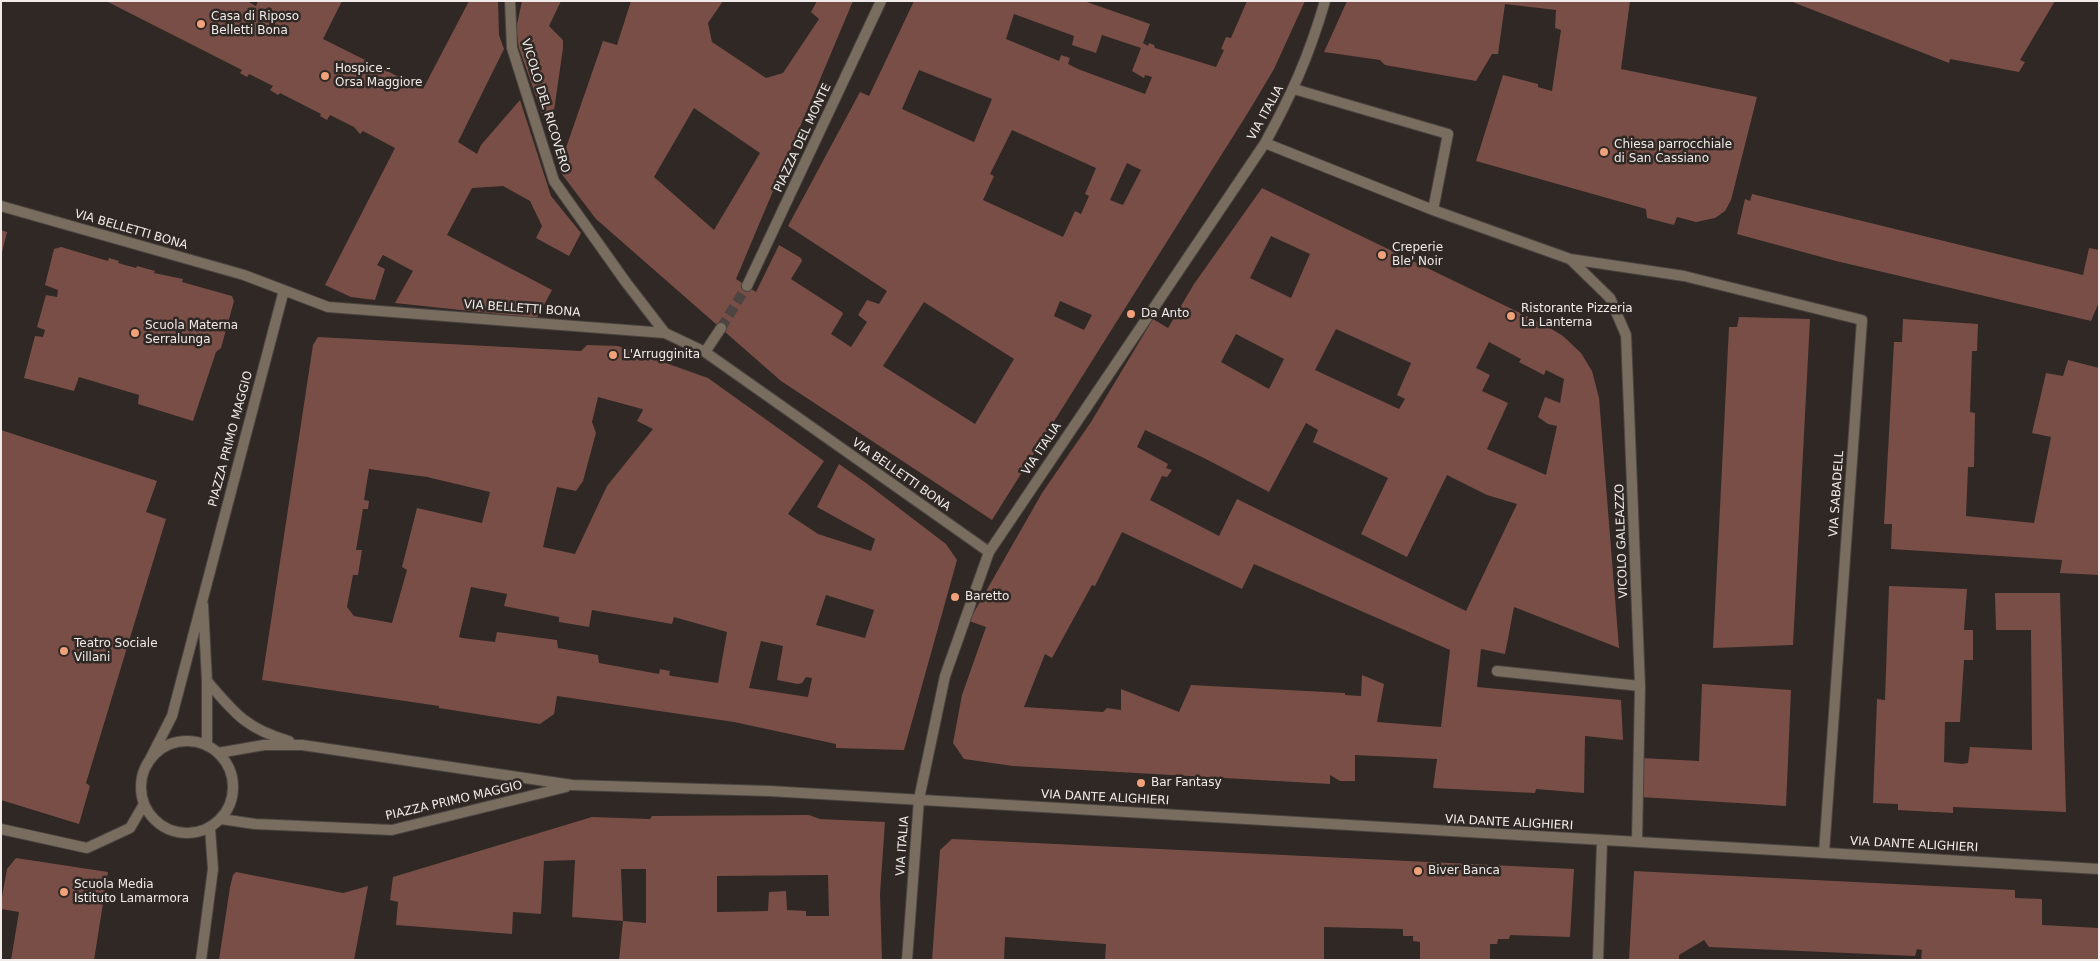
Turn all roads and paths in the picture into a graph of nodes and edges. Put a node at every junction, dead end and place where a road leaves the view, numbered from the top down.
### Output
1 (510, 1) edge
2 (881, 1) edge
3 (1325, 1) edge
4 (1294, 89) junction
5 (1265, 143) junction
6 (1, 206) edge
7 (1433, 210) junction
8 (1570, 259) junction
9 (747, 286) tunnel mouth
10 (284, 290) junction
11 (721, 328) tunnel mouth
12 (665, 332) junction
13 (705, 352) junction
14 (989, 552) junction
15 (202, 594) junction
16 (1497, 670) dead end
17 (208, 681) junction
18 (1640, 686) junction
19 (302, 745) junction
20 (207, 746) junction
21 (218, 753) junction
22 (147, 765) junction
23 (572, 785) junction
24 (919, 800) junction
25 (144, 804) junction
26 (221, 819) junction
27 (210, 828) junction
28 (1, 829) edge
29 (1602, 841) junction
30 (1637, 842) junction
31 (1824, 853) junction
32 (2099, 869) edge
33 (201, 960) edge
34 (907, 960) edge
35 (1598, 960) edge

1 - 12 street, VICOLO DEL RICOVERO
2 - 9 street, PIAZZA DEL MONTE
3 - 4 street, VIA ITALIA
4 - 5 street, VIA ITALIA
4 - 7 street
5 - 7 street
5 - 14 street, VIA ITALIA
6 - 10 street, VIA BELLETTI BONA
7 - 8 street
8 - 18 street, VICOLO GALEAZZO
8 - 31 street, VIA SABADELL
10 - 12 street, VIA BELLETTI BONA
10 - 15 street, PIAZZA PRIMO MAGGIO
11 - 13 street
12 - 13 street, VIA BELLETTI BONA
13 - 14 street, VIA BELLETTI BONA
14 - 24 street, VIA ITALIA
15 - 17 street, PIAZZA PRIMO MAGGIO
15 - 22 street, PIAZZA PRIMO MAGGIO
16 - 18 street
17 - 19 street, PIAZZA PRIMO MAGGIO
17 - 20 street, PIAZZA PRIMO MAGGIO
18 - 30 street, VICOLO GALEAZZO
19 - 21 street, PIAZZA PRIMO MAGGIO
19 - 23 street, PIAZZA PRIMO MAGGIO
20 - 21 street
20 - 22 street
21 - 26 street
22 - 25 street, PIAZZA PRIMO MAGGIO
23 - 24 street, PIAZZA PRIMO MAGGIO
23 - 26 street, PIAZZA PRIMO MAGGIO
24 - 29 street, VIA DANTE ALIGHIERI
24 - 34 street, VIA ITALIA
25 - 27 street
25 - 28 street
26 - 27 street
27 - 33 street
29 - 30 street, VIA DANTE ALIGHIERI
29 - 35 street
30 - 31 street, VIA DANTE ALIGHIERI
31 - 32 street, VIA DANTE ALIGHIERI

